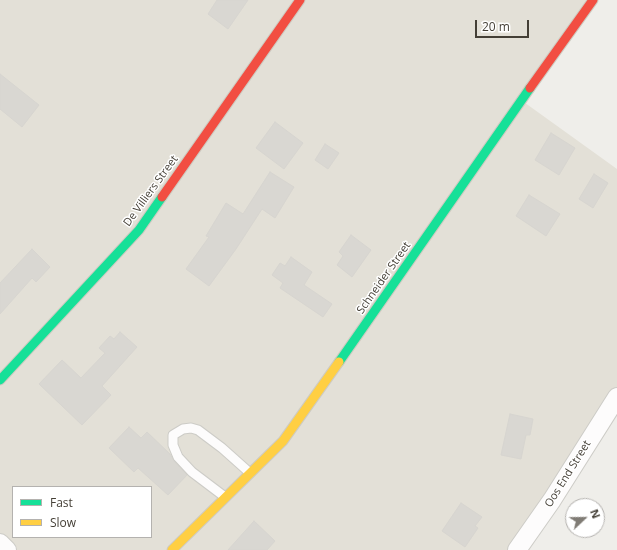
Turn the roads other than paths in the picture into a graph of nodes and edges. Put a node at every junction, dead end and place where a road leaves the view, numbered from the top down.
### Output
1 (300, 0) edge
2 (593, 0) edge
3 (0, 380) edge
4 (617, 397) edge
5 (250, 473) junction
6 (225, 497) junction
7 (0, 543) edge
8 (8, 550) edge
9 (172, 550) edge
10 (518, 550) edge

1 - 3 street, De Villiers Street
2 - 5 street, Schneider Street
4 - 10 street, Oos End Street
5 - 6 street, Schneider Street
5 - 6 lane
6 - 9 street, Schneider Street
7 - 8 street

